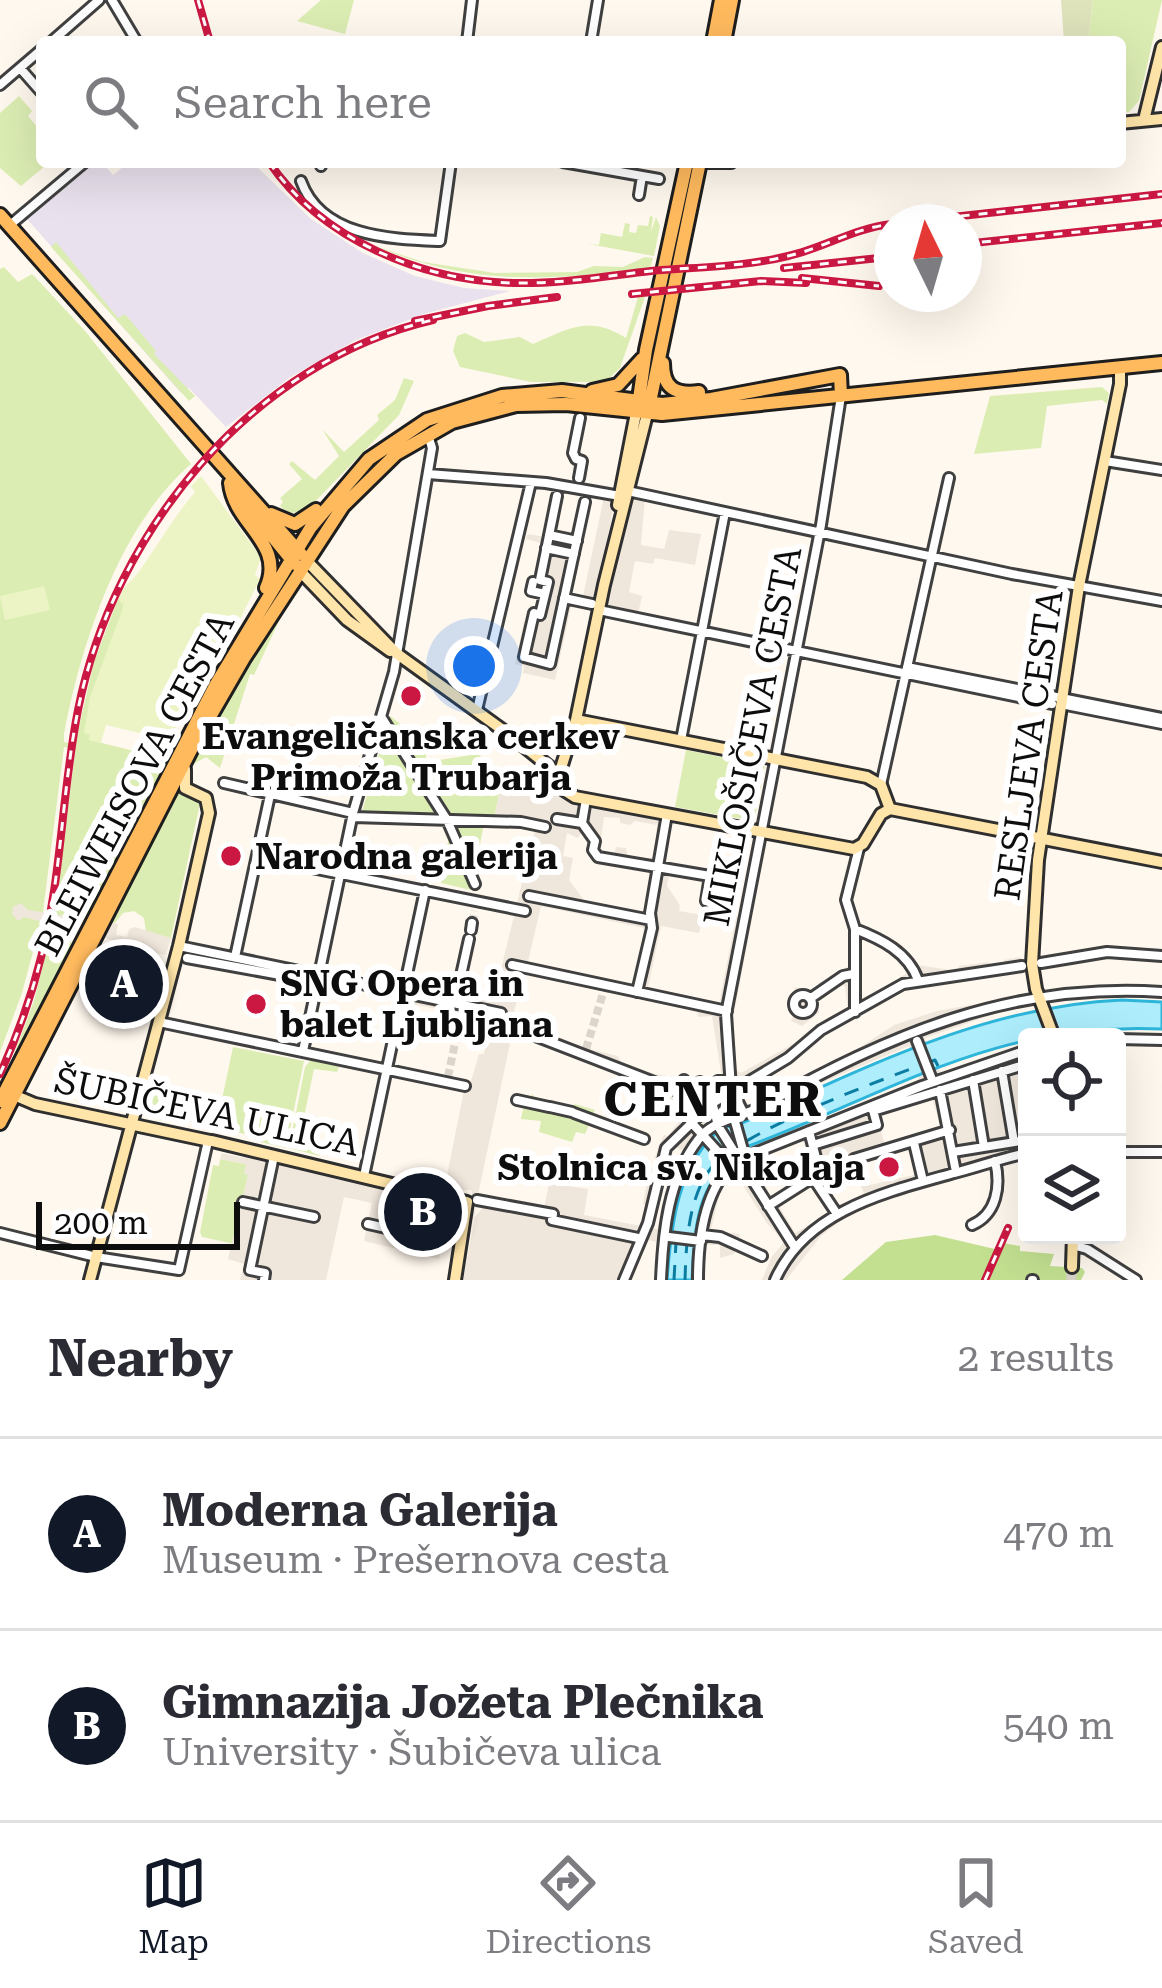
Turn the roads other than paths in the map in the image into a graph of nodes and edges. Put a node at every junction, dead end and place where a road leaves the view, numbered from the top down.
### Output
1 (99, 0) edge
2 (112, 0) edge
3 (472, 0) edge
4 (598, 0) edge
5 (722, 0) edge
6 (732, 0) edge
7 (58, 36) edge
8 (133, 36) edge
9 (468, 36) edge
10 (592, 36) edge
11 (714, 36) edge
12 (725, 36) edge
13 (1162, 47) edge
14 (36, 55) edge
15 (20, 68) junction
16 (0, 85) edge
17 (36, 86) edge
18 (1162, 118) edge
19 (1144, 121) junction
20 (1126, 122) edge
21 (77, 168) edge
22 (451, 168) edge
23 (597, 168) edge
24 (687, 168) edge
25 (699, 168) edge
26 (642, 176) junction
27 (659, 178) dead end
28 (301, 181) dead end
29 (639, 195) dead end
30 (5, 220) edge
31 (662, 347) junction
32 (644, 355) junction
33 (1162, 363) edge
34 (1120, 367) junction
35 (573, 392) junction
36 (601, 396) junction
37 (724, 396) junction
38 (842, 396) junction
39 (643, 408) junction
40 (580, 418) dead end
41 (428, 435) junction
42 (215, 459) junction
43 (1106, 461) junction
44 (1162, 470) edge
45 (428, 474) junction
46 (579, 478) dead end
47 (949, 478) dead end
48 (531, 482) junction
49 (230, 483) junction
50 (623, 493) junction
51 (557, 496) dead end
52 (332, 500) junction
53 (585, 502) dead end
54 (265, 511) junction
55 (725, 512) junction
56 (820, 530) junction
57 (549, 535) junction
58 (577, 541) junction
59 (546, 548) junction
60 (574, 554) junction
61 (932, 556) junction
62 (298, 560) junction
63 (533, 582) dead end
64 (1078, 586) junction
65 (545, 592) junction
66 (565, 595) junction
67 (1162, 601) edge
68 (596, 607) junction
69 (252, 623) junction
70 (702, 631) junction
71 (796, 651) junction
72 (396, 653) junction
73 (906, 671) junction
74 (1058, 702) junction
75 (477, 710) junction
76 (382, 718) junction
77 (576, 720) junction
78 (1162, 721) edge
79 (681, 741) junction
80 (775, 762) junction
81 (179, 768) junction
82 (557, 781) junction
83 (224, 783) dead end
84 (881, 785) junction
85 (270, 795) junction
86 (586, 805) dead end
87 (886, 808) junction
88 (353, 815) junction
89 (666, 816) junction
90 (556, 819) dead end
91 (447, 820) junction
92 (582, 823) junction
93 (545, 826) dead end
94 (762, 828) junction
95 (1041, 837) junction
96 (859, 848) junction
97 (257, 857) junction
98 (1162, 862) edge
99 (654, 867) junction
100 (341, 874) junction
101 (475, 884) dead end
102 (425, 890) junction
103 (529, 896) dead end
104 (706, 901) dead end
105 (525, 911) dead end
106 (651, 920) junction
107 (854, 929) junction
108 (470, 930) tunnel mouth
109 (179, 946) junction
110 (1162, 956) edge
111 (235, 957) junction
112 (187, 958) dead end
113 (1041, 963) dead end
114 (512, 965) dead end
115 (1022, 966) dead end
116 (853, 974) junction
117 (319, 978) junction
118 (460, 980) dead end
119 (918, 980) junction
120 (403, 992) junction
121 (638, 992) junction
122 (1162, 992) edge
123 (811, 998) dead end
124 (1039, 998) junction
125 (727, 1011) junction
126 (855, 1012) junction
127 (159, 1022) junction
128 (1051, 1028) edge
129 (915, 1036) junction
130 (1126, 1040) edge
131 (1162, 1040) edge
132 (303, 1052) junction
133 (1018, 1054) edge
134 (1018, 1067) edge
135 (386, 1070) junction
136 (1002, 1071) junction
137 (973, 1080) junction
138 (700, 1082) dead end
139 (725, 1082) junction
140 (940, 1085) junction
141 (465, 1086) dead end
142 (685, 1088) junction
143 (710, 1089) dead end
144 (7, 1096) edge
145 (518, 1100) dead end
146 (711, 1103) junction
147 (872, 1109) junction
148 (738, 1119) junction
149 (690, 1121) junction
150 (0, 1123) edge
151 (131, 1125) junction
152 (718, 1125) junction
153 (950, 1130) junction
154 (809, 1131) junction
155 (702, 1134) junction
156 (644, 1139) dead end
157 (210, 1141) junction
158 (1018, 1141) edge
159 (1014, 1142) junction
160 (914, 1143) junction
161 (813, 1145) junction
162 (984, 1147) junction
163 (953, 1152) junction
164 (1126, 1152) edge
165 (1162, 1152) edge
166 (274, 1155) junction
167 (1018, 1155) edge
168 (736, 1158) junction
169 (995, 1161) junction
170 (856, 1163) dead end
171 (954, 1170) junction
172 (364, 1176) junction
173 (816, 1176) junction
174 (923, 1181) junction
175 (472, 1201) junction
176 (243, 1202) dead end
177 (263, 1206) junction
178 (768, 1206) junction
179 (837, 1214) junction
180 (314, 1217) dead end
181 (368, 1224) dead end
182 (972, 1225) dead end
183 (0, 1233) edge
184 (428, 1238) dead end
185 (638, 1238) junction
186 (669, 1238) dead end
187 (699, 1239) junction
188 (1073, 1244) edge
189 (1080, 1244) edge
190 (794, 1246) junction
191 (96, 1257) junction
192 (781, 1265) junction
193 (1072, 1268) tunnel mouth
194 (90, 1280) edge
195 (264, 1280) edge
196 (455, 1280) edge
197 (625, 1280) edge
198 (661, 1280) edge
199 (698, 1280) edge
200 (775, 1280) edge
201 (1136, 1280) edge

1 - 7 street
2 - 8 street
3 - 9 street
4 - 10 street
5 - 11 main road
6 - 12 main road
13 - 19 main road
14 - 15 street
15 - 16 street
15 - 17 street
18 - 19 main road
19 - 20 main road
21 - 30 street
22 - 28 street
23 - 26 street
24 - 32 main road
25 - 31 main road
26 - 27 street
26 - 29 street
30 - 42 main road
31 - 37 main road
31 - 39 main road
32 - 35 main road
32 - 36 main road
32 - 39 main road
33 - 34 main road
34 - 38 main road
34 - 43 main road, RESLJEVA CESTA
35 - 36 main road
35 - 52 main road
36 - 39 main road
37 - 38 main road
37 - 39 main road
38 - 39 main road
38 - 56 street, MIKLOŠIČEVA CESTA
39 - 41 main road
39 - 50 main road
40 - 46 street
41 - 45 street
41 - 62 main road
42 - 49 main road
42 - 54 main road
43 - 44 street
43 - 64 main road, RESLJEVA CESTA
45 - 48 street
45 - 72 street
47 - 61 street
48 - 50 street
48 - 75 street
49 - 62 main road
49 - 69 main road
50 - 55 street
50 - 68 main road
51 - 57 street
52 - 54 main road
52 - 62 main road
53 - 58 street
54 - 62 main road
55 - 56 street
55 - 70 street
56 - 61 street
56 - 71 street, MIKLOŠIČEVA CESTA
57 - 58 street
57 - 59 street
58 - 60 street
59 - 60 street
59 - 65 street
60 - 66 street
61 - 64 street
61 - 73 street
62 - 69 main road, BLEIWEISOVA CESTA
62 - 72 main road
62 - 81 main road, BLEIWEISOVA CESTA
63 - 65 street
64 - 67 street
64 - 74 main road, RESLJEVA CESTA
65 - 66 street
65 - 66 street
66 - 68 street
68 - 70 street
68 - 77 main road
69 - 81 main road, BLEIWEISOVA CESTA
70 - 71 street
70 - 79 street
71 - 73 street
71 - 80 street, MIKLOŠIČEVA CESTA
72 - 75 main road
72 - 76 street
73 - 74 street
73 - 84 street
74 - 78 street
74 - 95 main road, RESLJEVA CESTA
75 - 82 main road
76 - 88 street
76 - 91 street
77 - 79 main road
77 - 82 main road
79 - 80 main road
80 - 84 main road
80 - 94 street, MIKLOŠIČEVA CESTA
81 - 109 main road
81 - 144 main road, BLEIWEISOVA CESTA
82 - 89 main road
83 - 85 street
84 - 87 main road
85 - 88 street
85 - 97 street
86 - 92 street
87 - 95 main road
87 - 96 main road
88 - 91 street
88 - 100 street
89 - 94 main road
89 - 99 street
90 - 92 street
91 - 93 street
91 - 101 street
92 - 99 street
94 - 96 main road
94 - 125 street, MIKLOŠIČEVA CESTA
95 - 98 main road
95 - 124 main road, RESLJEVA CESTA
96 - 107 street
97 - 100 street
97 - 111 street
99 - 104 street
99 - 106 street
100 - 102 street
100 - 117 street
102 - 105 street
102 - 120 street
103 - 106 street
106 - 121 street
107 - 116 street
107 - 119 street
108 - 118 street
109 - 111 street
109 - 127 main road
110 - 113 street
111 - 117 street
112 - 117 street
114 - 121 street
115 - 119 street
116 - 123 street
116 - 126 street
117 - 120 street
117 - 132 street
119 - 126 street
120 - 135 street
120 - 142 street
121 - 125 street
122 - 124 street
124 - 128 main road, RESLJEVA CESTA
124 - 129 street
125 - 139 street, MIKLOŠIČEVA CESTA
126 - 139 street
127 - 132 street
127 - 151 main road
129 - 140 street
129 - 148 street
130 - 131 street
132 - 135 street
133 - 140 street
134 - 136 street
135 - 141 street
135 - 172 street
136 - 137 street
136 - 159 street
137 - 140 street
137 - 162 street
138 - 142 street
139 - 146 street
139 - 148 street
140 - 147 street
140 - 153 street
142 - 146 street
143 - 146 street
144 - 150 main road, BLEIWEISOVA CESTA
144 - 151 main road, ŠUBIČEVA ULICA
145 - 156 street
146 - 149 street
146 - 152 street
147 - 154 street
147 - 161 street
148 - 152 street
148 - 168 street
149 - 155 street
149 - 185 street
151 - 157 main road, ŠUBIČEVA ULICA
151 - 191 main road
152 - 155 street
152 - 168 street
153 - 160 street
153 - 163 street
154 - 161 street
154 - 168 street
155 - 168 street
155 - 198 street
157 - 166 main road, ŠUBIČEVA ULICA
157 - 191 street
158 - 159 street
159 - 162 street
160 - 170 street
160 - 174 street
161 - 173 street
162 - 163 street
163 - 171 street
164 - 165 street
166 - 172 main road, ŠUBIČEVA ULICA
166 - 177 street
167 - 169 street
168 - 178 street
168 - 187 street
169 - 171 street
169 - 182 street
171 - 174 street
172 - 175 main road, ŠUBIČEVA ULICA
173 - 178 street
173 - 179 street
174 - 179 street
175 - 185 street
175 - 196 main road
176 - 177 street
177 - 180 street
177 - 195 street
178 - 190 street
179 - 190 street
181 - 184 street
183 - 191 street
185 - 197 street
186 - 187 street
187 - 192 street
187 - 199 street
188 - 193 main road
189 - 201 street
190 - 192 street
191 - 194 main road
192 - 200 street

